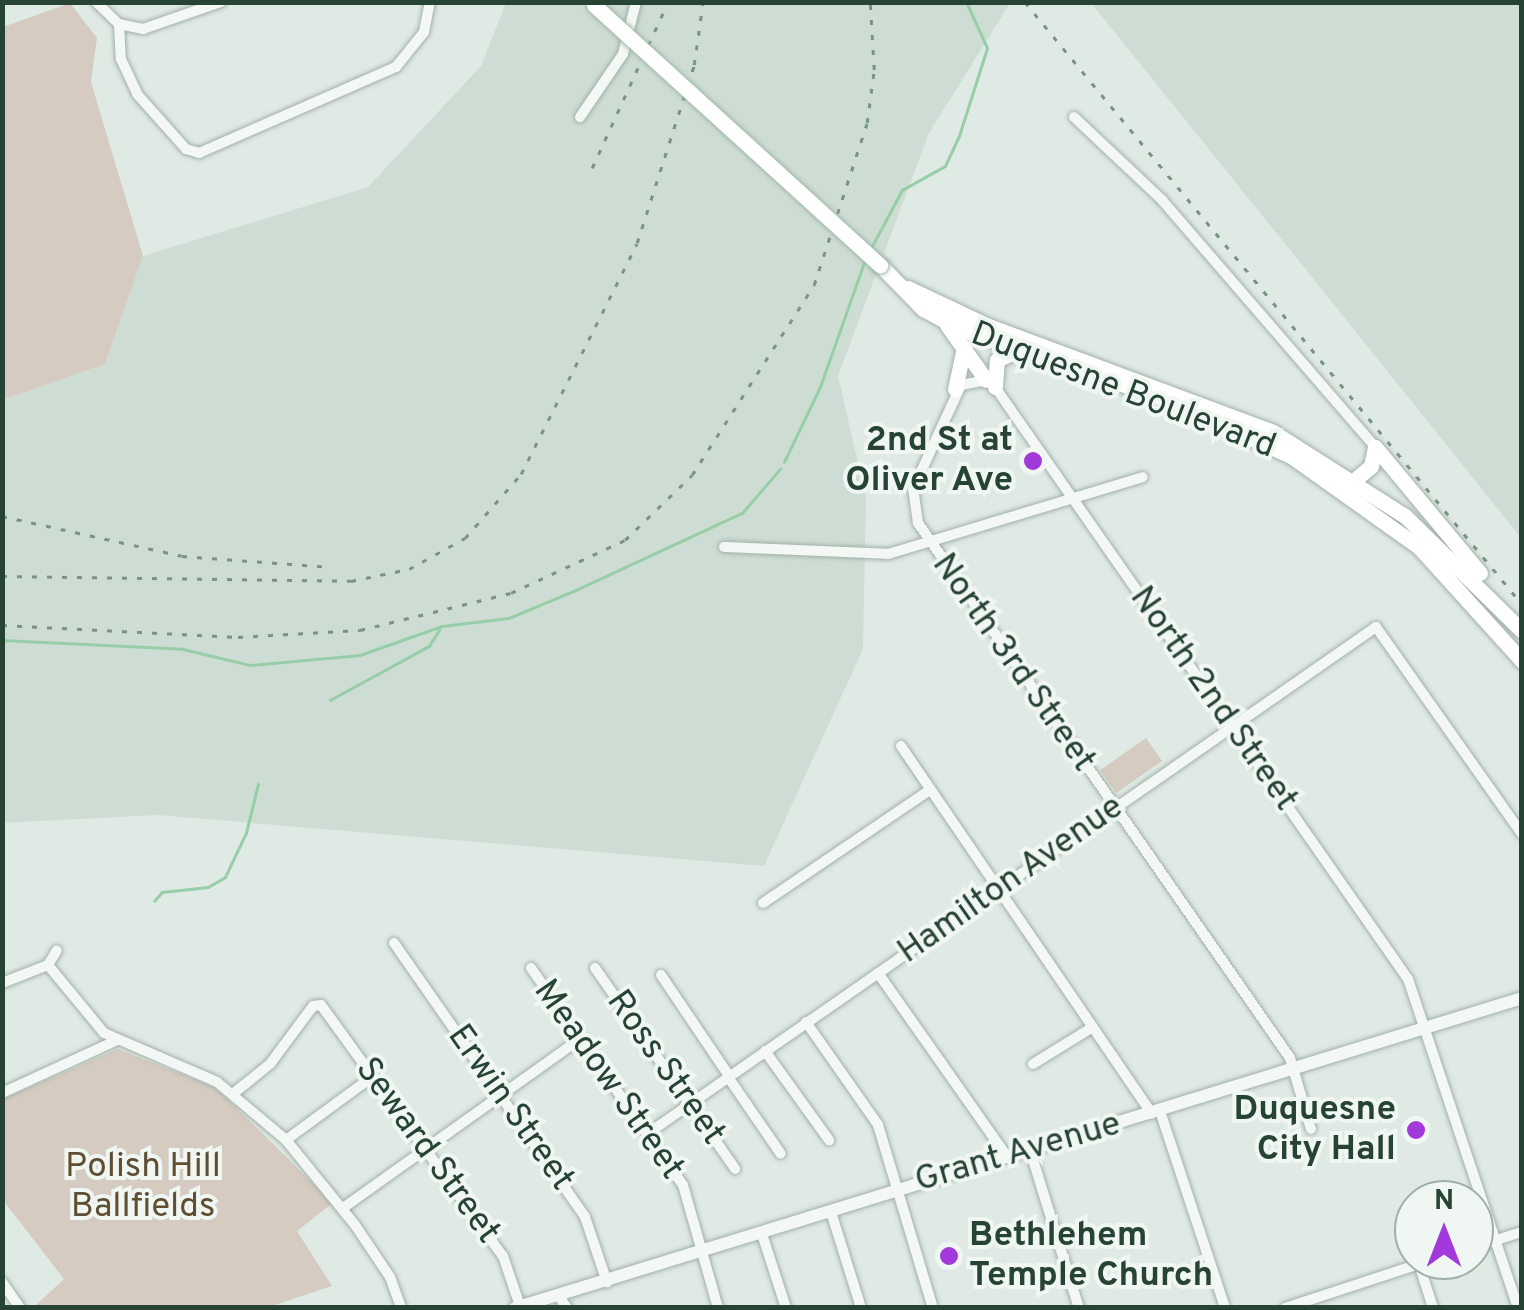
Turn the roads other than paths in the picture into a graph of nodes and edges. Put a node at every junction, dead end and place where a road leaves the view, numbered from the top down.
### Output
1 (96, 2) edge
2 (221, 2) edge
3 (430, 2) edge
4 (636, 2) edge
5 (593, 4) edge
6 (119, 24) junction
7 (1074, 117) dead end
8 (580, 118) dead end
9 (900, 284) junction
10 (944, 322) junction
11 (964, 347) junction
12 (1018, 350) junction
13 (990, 384) junction
14 (954, 389) junction
15 (1375, 448) junction
16 (1143, 477) dead end
17 (1350, 485) junction
18 (1072, 498) junction
19 (930, 543) junction
20 (724, 548) dead end
21 (1521, 630) edge
22 (1518, 657) edge
23 (1232, 725) junction
24 (901, 746) dead end
25 (927, 792) junction
26 (1114, 807) junction
27 (1522, 834) edge
28 (996, 890) junction
29 (764, 903) dead end
30 (394, 943) dead end
31 (57, 950) dead end
32 (48, 965) junction
33 (531, 968) dead end
34 (595, 968) dead end
35 (878, 972) junction
36 (661, 976) dead end
37 (2, 983) edge
38 (1522, 998) edge
39 (806, 1022) junction
40 (1427, 1027) junction
41 (1092, 1028) junction
42 (116, 1040) junction
43 (580, 1040) junction
44 (765, 1050) junction
45 (1033, 1064) dead end
46 (1292, 1070) junction
47 (372, 1077) junction
48 (728, 1077) junction
49 (2, 1092) edge
50 (234, 1093) junction
51 (500, 1094) junction
52 (689, 1104) junction
53 (1156, 1113) junction
54 (1310, 1129) dead end
55 (647, 1134) junction
56 (286, 1140) junction
57 (829, 1140) dead end
58 (1030, 1150) junction
59 (423, 1151) junction
60 (781, 1154) dead end
61 (1008, 1158) junction
62 (735, 1169) dead end
63 (896, 1188) junction
64 (343, 1208) junction
65 (831, 1212) junction
66 (1522, 1232) edge
67 (762, 1234) junction
68 (1496, 1241) junction
69 (700, 1251) junction
70 (1394, 1272) edge
71 (1429, 1280) edge
72 (2, 1282) edge
73 (608, 1282) junction
74 (558, 1295) junction
75 (1293, 1306) edge
76 (517, 1307) edge
77 (20, 1308) edge
78 (401, 1308) edge
79 (566, 1308) edge
80 (718, 1308) edge
81 (786, 1308) edge
82 (862, 1308) edge
83 (934, 1308) edge
84 (1079, 1308) edge
85 (1225, 1308) edge
86 (1434, 1308) edge
87 (1518, 1308) edge

1 - 6 street
2 - 6 street
3 - 6 street
4 - 8 street
5 - 9 main road, Duquesne Boulevard, bridge
7 - 15 street
9 - 10 main road, Duquesne Boulevard
9 - 17 main road, Duquesne Boulevard
10 - 11 main road
10 - 12 main road, Duquesne Boulevard
11 - 13 main road
11 - 14 main road
12 - 13 main road
12 - 17 main road, Duquesne Boulevard
13 - 14 street
13 - 18 street, North 2nd Street
14 - 19 street, North 3rd Street
15 - 17 main road
15 - 21 main road
16 - 18 street
17 - 21 main road, Duquesne Boulevard
17 - 22 main road, Duquesne Boulevard
18 - 19 street
18 - 23 street, North 2nd Street
19 - 20 street
19 - 26 street, North 3rd Street
21 - 22 main road
23 - 26 street, Hamilton Avenue
23 - 27 street, Hamilton Avenue
23 - 40 street, North 2nd Street
24 - 25 street
25 - 28 street
25 - 29 street
26 - 28 street, Hamilton Avenue
26 - 46 street, North 3rd Street
28 - 35 street, Hamilton Avenue
28 - 41 street
30 - 51 street, Erwin Street
31 - 32 street
32 - 37 street
32 - 42 street
33 - 43 street, Meadow Street
34 - 52 street, Ross Street
35 - 39 street, Hamilton Avenue
35 - 61 street
36 - 48 street
38 - 40 street, Grant Avenue
39 - 44 street, Hamilton Avenue
39 - 63 street
40 - 46 street, Grant Avenue
40 - 68 street, North 2nd Street
41 - 45 street
41 - 53 street
42 - 49 street
42 - 50 street
43 - 51 street
43 - 55 street, Meadow Street
44 - 48 street, Hamilton Avenue
44 - 57 street
46 - 53 street, Grant Avenue
46 - 54 street, North 3rd Street
47 - 50 street, Seward Street
47 - 56 street
47 - 59 street, Seward Street
48 - 52 street, Hamilton Avenue
48 - 60 street
50 - 56 street
51 - 59 street
51 - 73 street, Erwin Street
52 - 55 street, Hamilton Avenue
52 - 62 street, Ross Street
53 - 58 street, Grant Avenue
53 - 85 street
55 - 69 street, Meadow Street
56 - 64 street
58 - 61 street, Grant Avenue
58 - 84 street
59 - 64 street
59 - 76 street, Seward Street
61 - 63 street, Grant Avenue
63 - 65 street, Grant Avenue
63 - 83 street
64 - 78 street
65 - 67 street, Grant Avenue
65 - 82 street
66 - 68 street
67 - 69 street, Grant Avenue
67 - 81 street
68 - 87 street, North 2nd Street
69 - 73 street, Grant Avenue
69 - 80 street, Meadow Street
70 - 75 street
71 - 86 street
72 - 77 street
73 - 74 street, Grant Avenue
74 - 76 street, Grant Avenue
74 - 79 street

